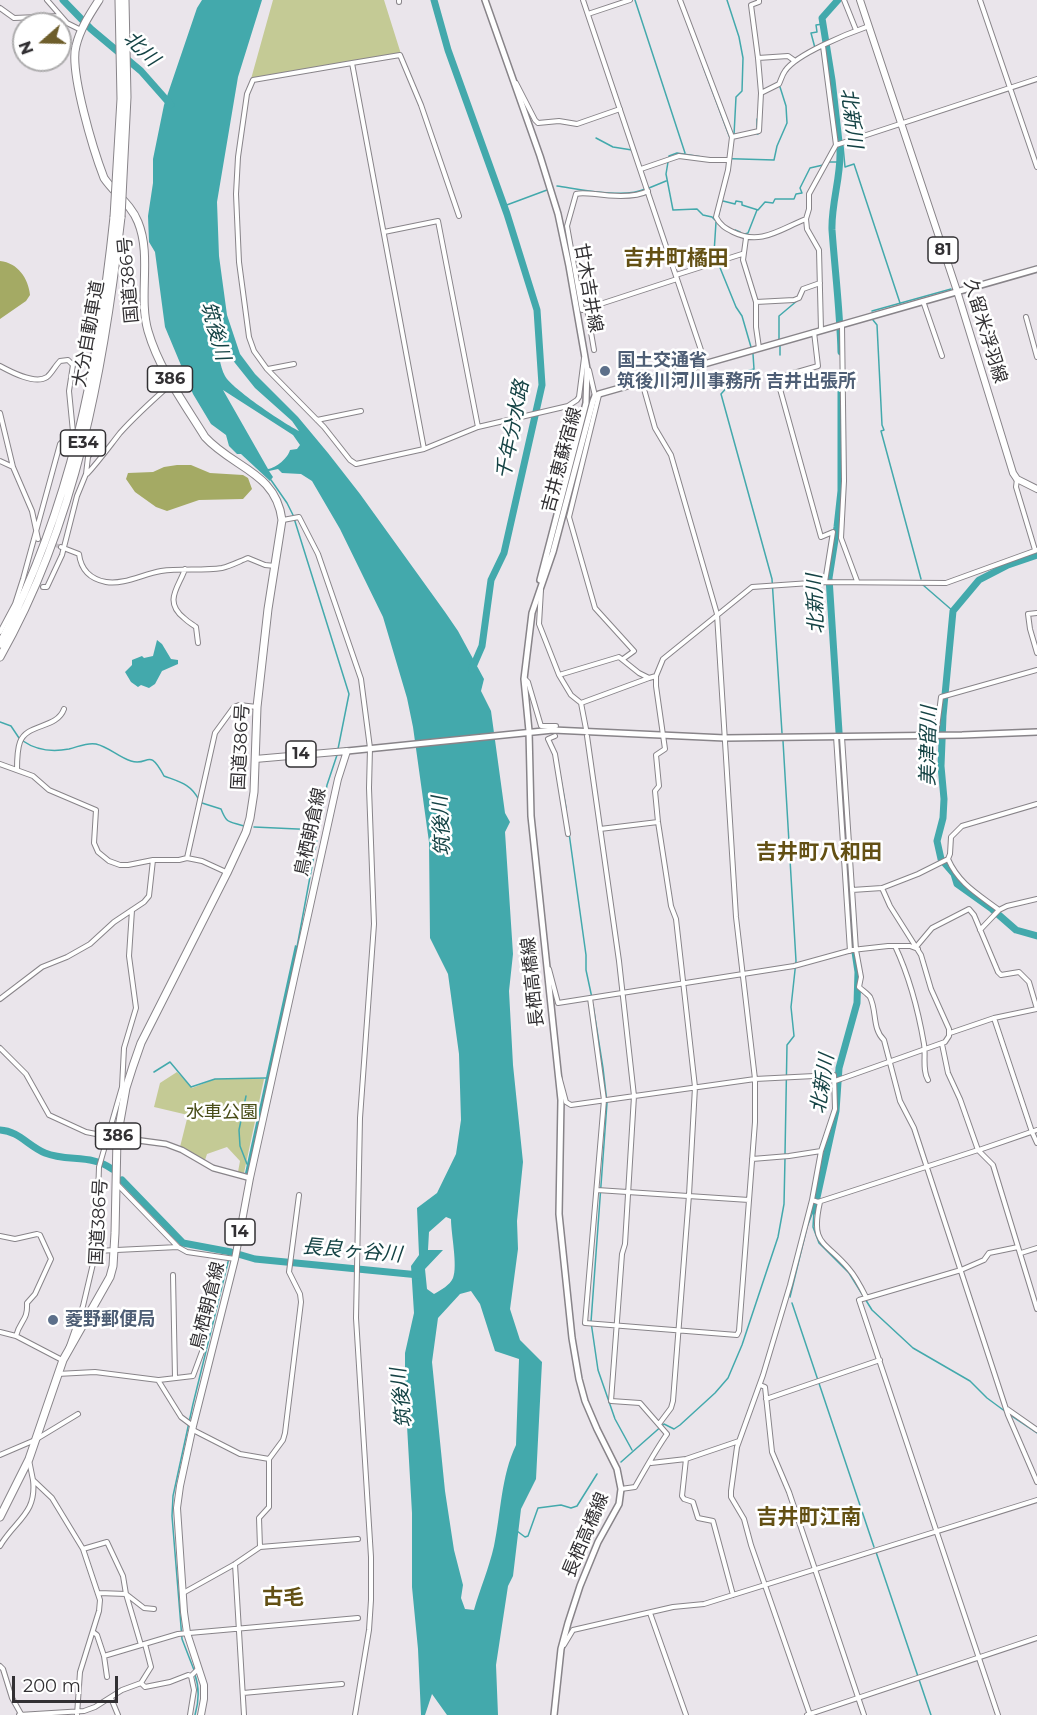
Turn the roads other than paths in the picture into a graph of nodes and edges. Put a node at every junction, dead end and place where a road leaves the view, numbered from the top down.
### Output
1 (47, 0) edge
2 (119, 0) edge
3 (125, 0) edge
4 (484, 0) edge
5 (583, 0) edge
6 (630, 0) edge
7 (680, 0) edge
8 (759, 0) edge
9 (844, 0) edge
10 (860, 0) edge
11 (980, 0) edge
12 (95, 5) edge
13 (57, 12) edge
14 (588, 14) junction
15 (72, 25) edge
16 (869, 26) junction
17 (81, 29) junction
18 (856, 30) junction
19 (825, 45) junction
20 (758, 58) junction
21 (794, 60) junction
22 (352, 63) junction
23 (513, 79) junction
24 (1037, 79) edge
25 (1009, 88) junction
26 (760, 93) junction
27 (620, 109) junction
28 (902, 124) junction
29 (733, 137) junction
30 (838, 145) junction
31 (729, 158) junction
32 (1037, 167) edge
33 (641, 169) junction
34 (648, 191) junction
35 (459, 216) dead end
36 (118, 217) junction
37 (806, 219) junction
38 (384, 232) junction
39 (746, 238) junction
40 (742, 254) junction
41 (1037, 269) edge
42 (677, 277) junction
43 (820, 284) junction
44 (957, 291) junction
45 (923, 301) junction
46 (756, 302) junction
47 (586, 309) junction
48 (1026, 317) dead end
49 (839, 325) junction
50 (817, 331) junction
51 (755, 349) junction
52 (594, 350) dead end
53 (584, 352) junction
54 (942, 356) dead end
55 (1037, 357) edge
56 (705, 362) junction
57 (294, 364) dead end
58 (0, 366) edge
59 (267, 369) junction
60 (642, 382) junction
61 (172, 383) junction
62 (597, 395) junction
63 (361, 411) dead end
64 (0, 415) edge
65 (317, 420) junction
66 (478, 428) junction
67 (73, 432) junction
68 (424, 449) junction
69 (0, 461) edge
70 (13, 467) junction
71 (86, 474) junction
72 (1017, 479) junction
73 (1037, 489) edge
74 (282, 520) junction
75 (36, 527) junction
76 (38, 539) dead end
77 (62, 548) junction
78 (1036, 549) edge
79 (275, 566) junction
80 (185, 569) junction
81 (857, 581) junction
82 (825, 582) junction
83 (43, 587) dead end
84 (540, 587) junction
85 (1037, 613) edge
86 (717, 614) junction
87 (1, 627) edge
88 (0, 632) edge
89 (0, 644) edge
90 (198, 644) dead end
91 (1037, 653) edge
92 (0, 657) edge
93 (623, 659) junction
94 (1037, 670) edge
95 (559, 675) junction
96 (656, 676) junction
97 (649, 678) junction
98 (524, 679) junction
99 (581, 703) junction
100 (257, 707) junction
101 (64, 709) dead end
102 (556, 726) dead end
103 (586, 729) dead end
104 (527, 732) junction
105 (1037, 732) edge
106 (936, 735) junction
107 (555, 736) dead end
108 (587, 736) dead end
109 (664, 736) junction
110 (839, 736) junction
111 (725, 738) junction
112 (373, 748) junction
113 (347, 751) junction
114 (255, 759) junction
115 (0, 764) edge
116 (16, 770) junction
117 (1037, 804) edge
118 (658, 822) junction
119 (600, 829) junction
120 (568, 834) dead end
121 (187, 858) junction
122 (153, 860) junction
123 (944, 860) junction
124 (227, 873) junction
125 (882, 888) junction
126 (852, 890) junction
127 (1037, 899) edge
128 (132, 910) junction
129 (998, 913) junction
130 (980, 930) junction
131 (895, 946) junction
132 (917, 948) junction
133 (853, 950) junction
134 (545, 960) junction
135 (742, 975) junction
136 (683, 984) junction
137 (623, 992) junction
138 (590, 998) junction
139 (0, 999) edge
140 (1037, 1009) edge
141 (994, 1018) junction
142 (950, 1033) junction
143 (942, 1044) junction
144 (0, 1048) edge
145 (925, 1050) junction
146 (890, 1063) junction
147 (558, 1075) junction
148 (755, 1079) junction
149 (928, 1080) dead end
150 (836, 1081) junction
151 (124, 1087) junction
152 (695, 1087) junction
153 (634, 1096) junction
154 (604, 1100) junction
155 (1037, 1130) edge
156 (1032, 1132) junction
157 (106, 1136) junction
158 (117, 1138) junction
159 (1037, 1143) edge
160 (979, 1150) junction
161 (821, 1151) junction
162 (752, 1159) junction
163 (927, 1166) junction
164 (249, 1178) junction
165 (116, 1183) junction
166 (597, 1190) junction
167 (627, 1192) junction
168 (298, 1195) dead end
169 (689, 1195) junction
170 (748, 1200) junction
171 (816, 1201) junction
172 (0, 1236) edge
173 (178, 1247) junction
174 (1018, 1247) junction
175 (1037, 1248) edge
176 (114, 1249) junction
177 (96, 1251) junction
178 (1021, 1253) junction
179 (234, 1258) junction
180 (961, 1270) junction
181 (173, 1275) dead end
182 (864, 1298) junction
183 (1037, 1309) edge
184 (616, 1326) junction
185 (678, 1331) junction
186 (0, 1332) edge
187 (16, 1336) junction
188 (203, 1349) dead end
189 (68, 1351) junction
190 (63, 1360) junction
191 (880, 1360) junction
192 (57, 1374) junction
193 (175, 1378) junction
194 (158, 1380) junction
195 (762, 1385) junction
196 (766, 1399) junction
197 (1007, 1412) junction
198 (78, 1414) dead end
199 (659, 1424) junction
200 (192, 1427) junction
201 (1037, 1430) edge
202 (35, 1440) junction
203 (739, 1441) junction
204 (0, 1455) edge
205 (28, 1459) junction
206 (269, 1459) junction
207 (686, 1459) junction
208 (651, 1463) junction
209 (33, 1480) junction
210 (1037, 1482) edge
211 (621, 1490) junction
212 (1037, 1500) edge
213 (0, 1517) edge
214 (936, 1530) junction
215 (358, 1539) dead end
216 (0, 1546) edge
217 (260, 1547) junction
218 (83, 1548) junction
219 (235, 1564) junction
220 (815, 1569) junction
221 (765, 1585) junction
222 (99, 1593) junction
223 (183, 1593) junction
224 (126, 1594) junction
225 (733, 1596) junction
226 (154, 1609) dead end
227 (650, 1613) junction
228 (358, 1618) dead end
229 (238, 1629) junction
230 (93, 1632) junction
231 (185, 1634) junction
232 (1037, 1638) edge
233 (143, 1645) junction
234 (561, 1649) junction
235 (104, 1656) junction
236 (979, 1657) junction
237 (0, 1666) edge
238 (199, 1668) junction
239 (191, 1676) junction
240 (106, 1677) dead end
241 (141, 1683) junction
242 (342, 1684) dead end
243 (243, 1693) junction
244 (858, 1697) junction
245 (111, 1698) junction
246 (78, 1713) edge
247 (20, 1715) edge
248 (117, 1715) edge
249 (190, 1715) edge
250 (201, 1715) edge
251 (244, 1715) edge
252 (356, 1715) edge
253 (554, 1715) edge
254 (686, 1715) edge
255 (809, 1715) edge
256 (864, 1715) edge
257 (998, 1715) edge

1 - 13 street
2 - 36 highway, 大分自動車道 / E34, bridge
3 - 36 highway, 大分自動車道 / E34, bridge
4 - 23 main road, 甘木吉井線
5 - 14 street
6 - 14 street
7 - 29 street
8 - 20 street
9 - 18 street
10 - 16 main road, 久留米浮羽線 / 81
11 - 25 street
12 - 17 highway, 国道386号 / 386
14 - 27 street
15 - 17 street
16 - 18 street
16 - 28 main road, 久留米浮羽線 / 81
17 - 61 highway, 国道386号 / 386
18 - 19 street
19 - 21 street
19 - 30 street
20 - 21 street
20 - 26 street
21 - 26 street
22 - 35 street
22 - 38 street
22 - 59 street
23 - 27 street
23 - 53 main road, 甘木吉井線
24 - 25 street
25 - 28 street
25 - 32 street
26 - 29 street
27 - 33 street
28 - 30 street
28 - 44 main road, 久留米浮羽線 / 81
29 - 31 street
30 - 37 street
31 - 33 street
31 - 39 street
33 - 34 street
34 - 42 street
34 - 47 street
36 - 89 highway, 大分自動車道 / E34
36 - 92 highway, 大分自動車道 / E34
37 - 39 street
37 - 43 street
38 - 66 street
38 - 68 street
39 - 40 street
40 - 42 street
40 - 46 street
41 - 44 main road, 吉井恵蘇宿線
42 - 47 street
42 - 56 street
43 - 46 street
43 - 50 street
44 - 45 main road, 吉井恵蘇宿線
44 - 72 main road, 久留米浮羽線 / 81
45 - 49 main road, 吉井恵蘇宿線
45 - 54 street
46 - 51 street
47 - 52 street
48 - 55 street
49 - 50 main road, 吉井恵蘇宿線
49 - 81 street
50 - 51 main road, 吉井恵蘇宿線
50 - 82 street
51 - 56 main road, 吉井恵蘇宿線
53 - 62 street
53 - 66 street
53 - 84 main road, 甘木吉井線
56 - 60 main road, 吉井恵蘇宿線
57 - 59 street
58 - 67 street
59 - 65 street
60 - 62 main road, 吉井恵蘇宿線
60 - 86 street
61 - 71 street
61 - 74 highway, 国道386号 / 386
62 - 84 main road, 吉井恵蘇宿線
62 - 93 street
63 - 65 street
64 - 70 street
65 - 68 street
66 - 68 street
67 - 71 street, bridge
67 - 75 street
69 - 70 street
70 - 75 street
71 - 77 street
72 - 73 main road
72 - 78 street
74 - 79 highway, 国道386号 / 386
74 - 112 street
75 - 76 street
75 - 87 street
77 - 80 street
77 - 83 street
78 - 81 street
79 - 80 street
79 - 100 highway, 国道386号 / 386
80 - 90 street
81 - 82 street
82 - 86 street
84 - 95 street
84 - 98 main road, 吉井恵蘇宿線
85 - 91 street
86 - 96 street
86 - 111 street
87 - 88 street
93 - 95 street
93 - 97 street
94 - 106 street
95 - 99 street
96 - 97 street
96 - 109 street
97 - 99 street
98 - 102 street
98 - 104 main road, 吉井恵蘇宿線
99 - 103 street
100 - 114 highway, 国道386号 / 386
100 - 121 street
101 - 116 street
104 - 109 main road
104 - 112 main road
104 - 134 main road, 長栖高橋線
105 - 106 main road
106 - 110 main road
107 - 120 street
108 - 119 street
109 - 111 main road
109 - 118 street
110 - 111 main road
110 - 126 street
110 - 133 street
111 - 135 street
112 - 113 main road
112 - 252 street
113 - 114 main road, 14
113 - 164 main road, 鳥栖朝倉線 / 14
114 - 124 highway, 国道386号 / 386
115 - 116 street
116 - 122 street
117 - 123 street
118 - 119 street
118 - 136 street
119 - 137 street
121 - 122 street
121 - 124 street
122 - 128 street
123 - 125 street
123 - 129 street
124 - 151 highway, 国道386号 / 386
125 - 126 street
125 - 132 street
126 - 133 street
127 - 129 street
128 - 139 street
128 - 151 street
129 - 130 street
130 - 132 street
130 - 140 street
131 - 132 street
131 - 133 street
131 - 145 street
132 - 142 street
133 - 135 street
133 - 146 street
134 - 138 street
134 - 147 main road, 長栖高橋線
135 - 136 street
135 - 148 street
136 - 137 street
136 - 152 street
137 - 138 street
137 - 153 street
138 - 154 street
140 - 141 street
141 - 142 street
141 - 156 street
142 - 143 street
143 - 145 street
143 - 160 street
144 - 157 street
145 - 146 street
145 - 149 street
146 - 150 street
146 - 163 street
147 - 154 street
147 - 211 main road, 長栖高橋線
148 - 150 street
148 - 152 street
148 - 162 street
150 - 161 street
151 - 157 street
151 - 158 highway, 国道386号 / 386
152 - 153 street
152 - 169 street
153 - 154 street
153 - 167 street
154 - 166 street
155 - 156 street
156 - 159 street
156 - 160 street
157 - 158 street
157 - 177 street
158 - 164 street
158 - 165 highway, 国道386号 / 386
160 - 163 street
160 - 174 street
161 - 162 street
161 - 171 street
162 - 170 street
163 - 171 street
163 - 180 street
164 - 179 main road, 鳥栖朝倉線 / 14
165 - 173 street
165 - 176 highway, 国道386号 / 386
166 - 167 street
166 - 184 street
167 - 169 street
167 - 184 street
168 - 206 street
169 - 170 street
169 - 185 street
170 - 185 street
171 - 182 street
171 - 195 street
172 - 187 street
173 - 176 street
173 - 179 street
174 - 178 street
174 - 180 street
175 - 178 street
176 - 177 street
176 - 189 highway, 国道386号 / 386
177 - 189 street
178 - 183 street
179 - 200 main road, 鳥栖朝倉線 / 14
180 - 182 street
180 - 197 street
181 - 193 street
182 - 191 street
184 - 185 street
184 - 199 street
185 - 199 street
186 - 187 street
187 - 190 street
188 - 193 street
189 - 190 highway, 国道386号 / 386
190 - 192 highway, 国道386号 / 386
191 - 196 street
191 - 214 street
192 - 194 street
192 - 202 highway, 国道386号 / 386
193 - 194 street
194 - 200 street
195 - 196 street
195 - 203 street
196 - 220 street
197 - 201 street
197 - 210 street
198 - 202 street
199 - 208 street
200 - 206 street
200 - 223 main road, 鳥栖朝倉線 / 14
202 - 204 street
202 - 205 highway, 国道386号 / 386
203 - 207 street
203 - 221 street
205 - 209 street
205 - 213 highway, 国道386号 / 386
206 - 217 street
207 - 208 street
207 - 225 street
208 - 211 street
209 - 216 street
209 - 218 street
211 - 234 main road, 長栖高橋線
212 - 214 street
214 - 220 street
214 - 236 street
215 - 217 street
217 - 219 street
218 - 222 street
218 - 224 street
219 - 223 street
219 - 229 street
220 - 221 street
220 - 244 street
221 - 225 street
221 - 255 street
222 - 224 street
222 - 230 street
223 - 231 main road, 鳥栖朝倉線 / 14
224 - 226 street
224 - 233 street
225 - 227 street
227 - 234 street
227 - 254 street
228 - 229 street
229 - 231 street
229 - 243 street
230 - 235 street
230 - 246 street
231 - 233 street
231 - 238 main road, 鳥栖朝倉線 / 14
232 - 236 street
233 - 235 street
233 - 241 street
234 - 253 main road, 長栖高橋線
235 - 240 street
236 - 244 street
236 - 257 street
237 - 247 street
238 - 239 street
238 - 250 main road, 鳥栖朝倉線 / 14
239 - 241 street
239 - 249 street
241 - 245 street
242 - 243 street
243 - 251 street
244 - 255 street
244 - 256 street
245 - 246 street
245 - 248 street
246 - 247 street

